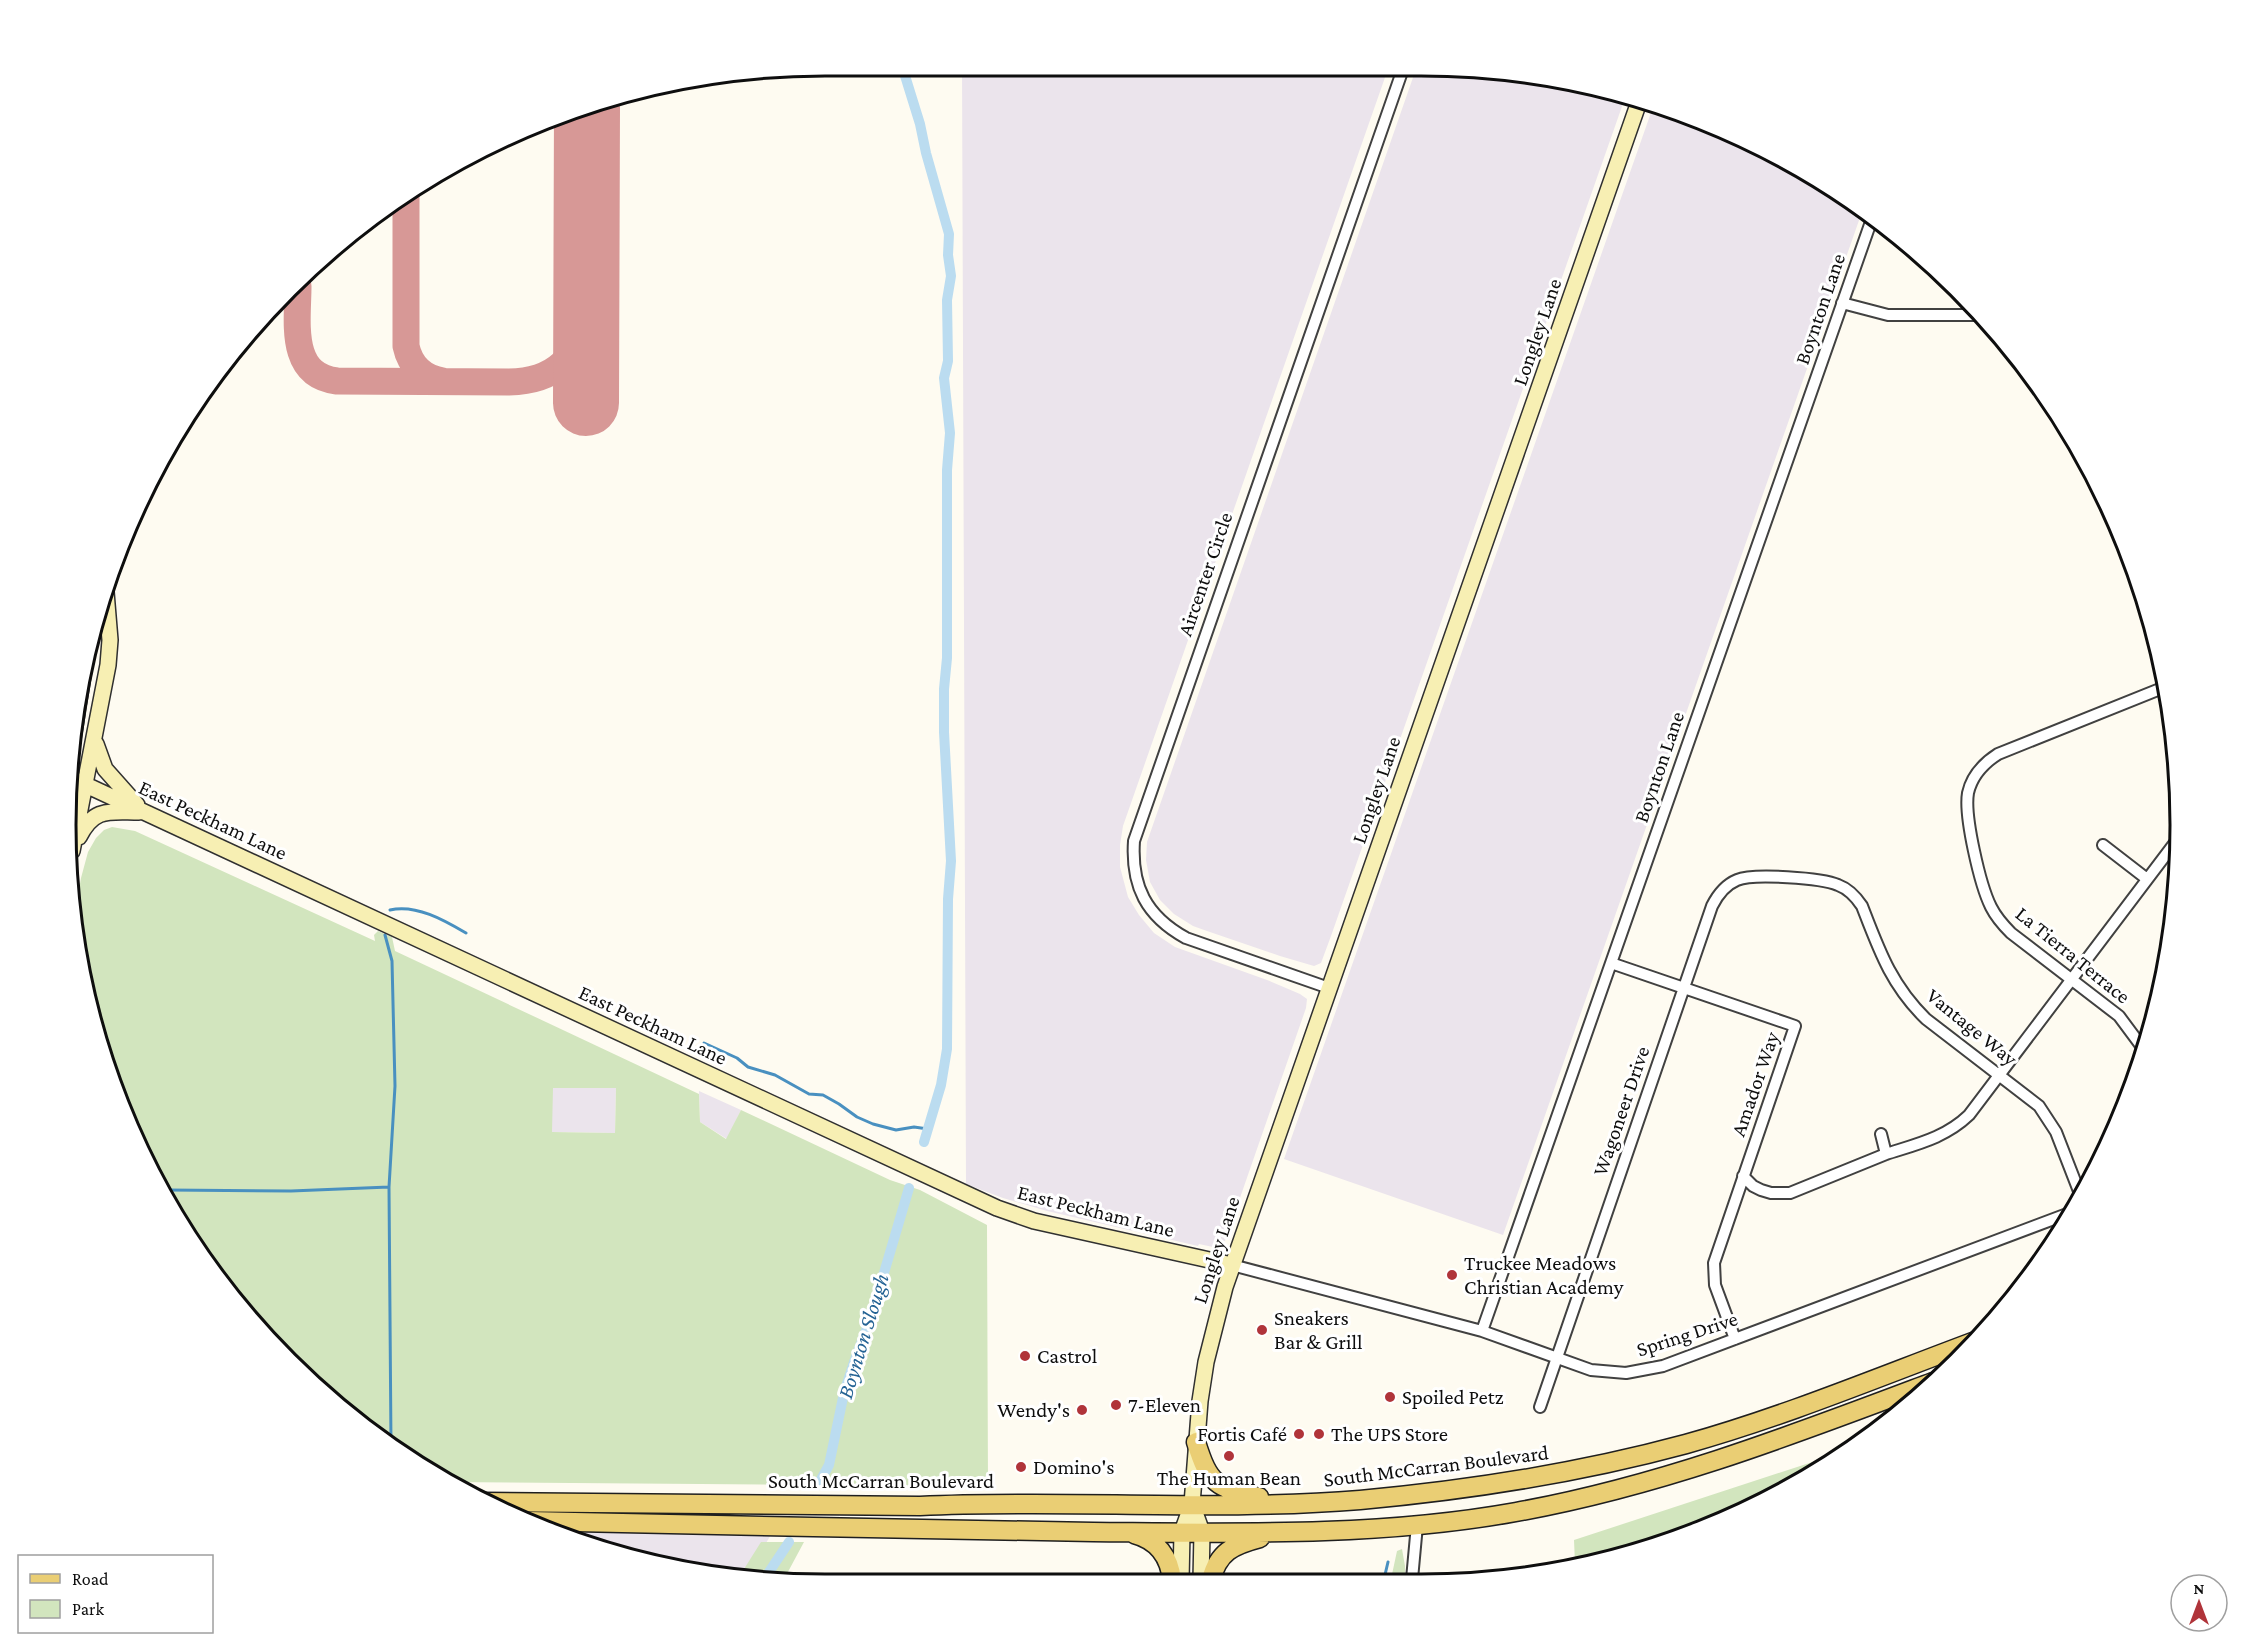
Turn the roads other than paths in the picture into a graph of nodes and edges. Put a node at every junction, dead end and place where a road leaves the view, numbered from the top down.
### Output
1 (1401, 76) edge
2 (1637, 108) edge
3 (1870, 226) edge
4 (1842, 303) junction
5 (1969, 315) edge
6 (108, 613) edge
7 (2158, 690) edge
8 (96, 734) junction
9 (79, 782) edge
10 (77, 807) edge
11 (146, 813) junction
12 (77, 841) edge
13 (2103, 845) dead end
14 (2170, 850) edge
15 (2147, 879) junction
16 (1730, 883) joint
17 (1611, 963) junction
18 (2071, 979) junction
19 (1329, 988) junction
20 (1684, 988) junction
21 (2138, 1042) edge
22 (2000, 1075) junction
23 (1881, 1134) dead end
24 (1886, 1154) junction
25 (1743, 1176) junction
26 (2077, 1187) edge
27 (2060, 1217) edge
28 (1232, 1265) junction
29 (1482, 1331) junction
30 (1735, 1339) junction
31 (1958, 1347) edge
32 (1557, 1357) junction
33 (1915, 1389) edge
34 (1540, 1407) dead end
35 (1196, 1442) junction
36 (506, 1502) edge
37 (1302, 1503) junction
38 (723, 1504) junction
39 (1192, 1504) junction
40 (543, 1519) edge
41 (555, 1523) edge
42 (1417, 1525) junction
43 (1123, 1532) junction
44 (1292, 1532) junction
45 (1182, 1533) junction
46 (1202, 1533) junction
47 (1171, 1574) edge
48 (1181, 1574) edge
49 (1201, 1574) edge
50 (1213, 1574) edge
51 (1412, 1574) edge

1 - 19 street, Aircenter Circle
2 - 19 main road, Longley Lane
3 - 4 street, Boynton Lane
4 - 5 street
4 - 17 street, Boynton Lane
6 - 8 main road
7 - 18 street, La Tierra Terrace
8 - 9 main road
8 - 11 main road
9 - 10 main road
9 - 11 main road, East Peckham Lane
11 - 12 main road
11 - 28 main road, East Peckham Lane
13 - 15 street
14 - 15 street
15 - 18 street
16 - 20 street, Wagoneer Drive
16 - 22 street, Vantage Way
17 - 20 street, Amador Way
17 - 29 street, Boynton Lane
18 - 21 street, La Tierra Terrace
18 - 22 street
19 - 28 main road, Longley Lane
20 - 25 street, Amador Way
20 - 32 street, Wagoneer Drive
22 - 24 street
22 - 26 street, Vantage Way
23 - 24 street
24 - 25 street
25 - 30 street, Amador Way
27 - 30 street, Spring Drive
28 - 29 street, Spring Drive
28 - 35 main road, Longley Lane
29 - 32 street, Spring Drive
30 - 32 street, Spring Drive
31 - 37 main road, South McCarran Boulevard
32 - 34 street, Wagoneer Drive
33 - 42 main road
35 - 37 main road
35 - 39 main road, Longley Lane
36 - 38 main road, South McCarran Boulevard
37 - 39 main road, South McCarran Boulevard
38 - 39 main road, South McCarran Boulevard
38 - 40 main road
39 - 45 main road, Longley Lane
39 - 46 main road, Longley Lane
41 - 43 main road
42 - 44 main road
42 - 51 street
43 - 45 main road
43 - 47 main road
44 - 46 main road
44 - 50 main road
45 - 46 main road
45 - 48 main road, Longley Lane
46 - 49 main road, Longley Lane

